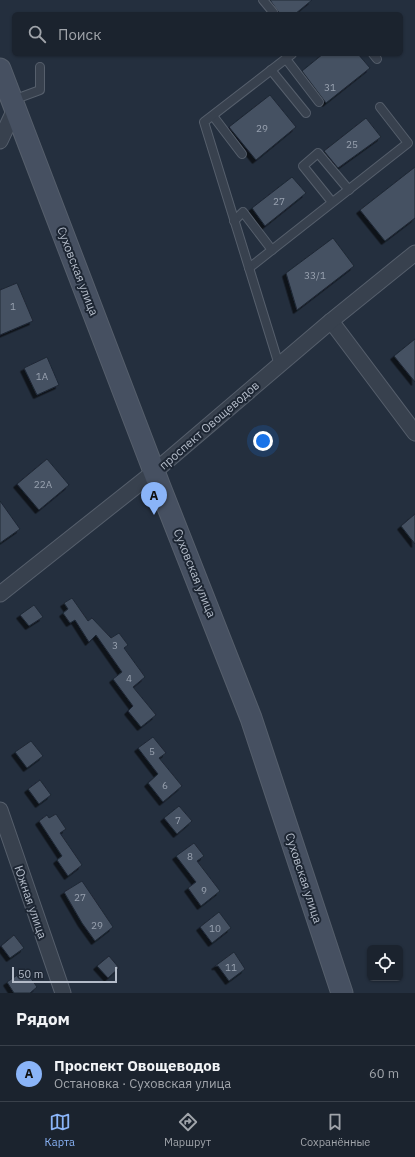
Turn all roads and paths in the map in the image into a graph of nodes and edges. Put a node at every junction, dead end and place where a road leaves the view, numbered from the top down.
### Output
1 (263, 0) edge
2 (273, 12) dead end
3 (289, 57) edge
4 (40, 67) dead end
5 (0, 69) edge
6 (271, 70) junction
7 (319, 102) dead end
8 (14, 104) junction
9 (380, 107) dead end
10 (306, 113) dead end
11 (213, 116) junction
12 (0, 141) edge
13 (242, 154) dead end
14 (349, 190) junction
15 (332, 202) junction
16 (234, 221) junction
17 (272, 250) junction
18 (415, 253) edge
19 (249, 268) junction
20 (331, 320) junction
21 (279, 365) junction
22 (415, 433) edge
23 (154, 472) junction
24 (0, 594) edge
25 (0, 810) edge
26 (63, 993) edge
27 (342, 993) edge

1 - 2 lane
3 - 6 lane
3 - 7 lane
4 - 8 lane
5 - 8 street, Суховская улица
6 - 10 lane
6 - 11 lane
8 - 12 street
8 - 23 street, Суховская улица
9 - 14 lane
11 - 13 lane
11 - 16 lane
14 - 15 lane
14 - 15 lane
15 - 17 lane
16 - 17 lane
16 - 19 lane
17 - 19 lane
18 - 20 street, проспект Овощеводов
19 - 21 lane
20 - 21 street, проспект Овощеводов
20 - 22 street
21 - 23 street, проспект Овощеводов
23 - 24 street, проспект Овощеводов
23 - 27 street, Суховская улица
25 - 26 street, Южная улица

